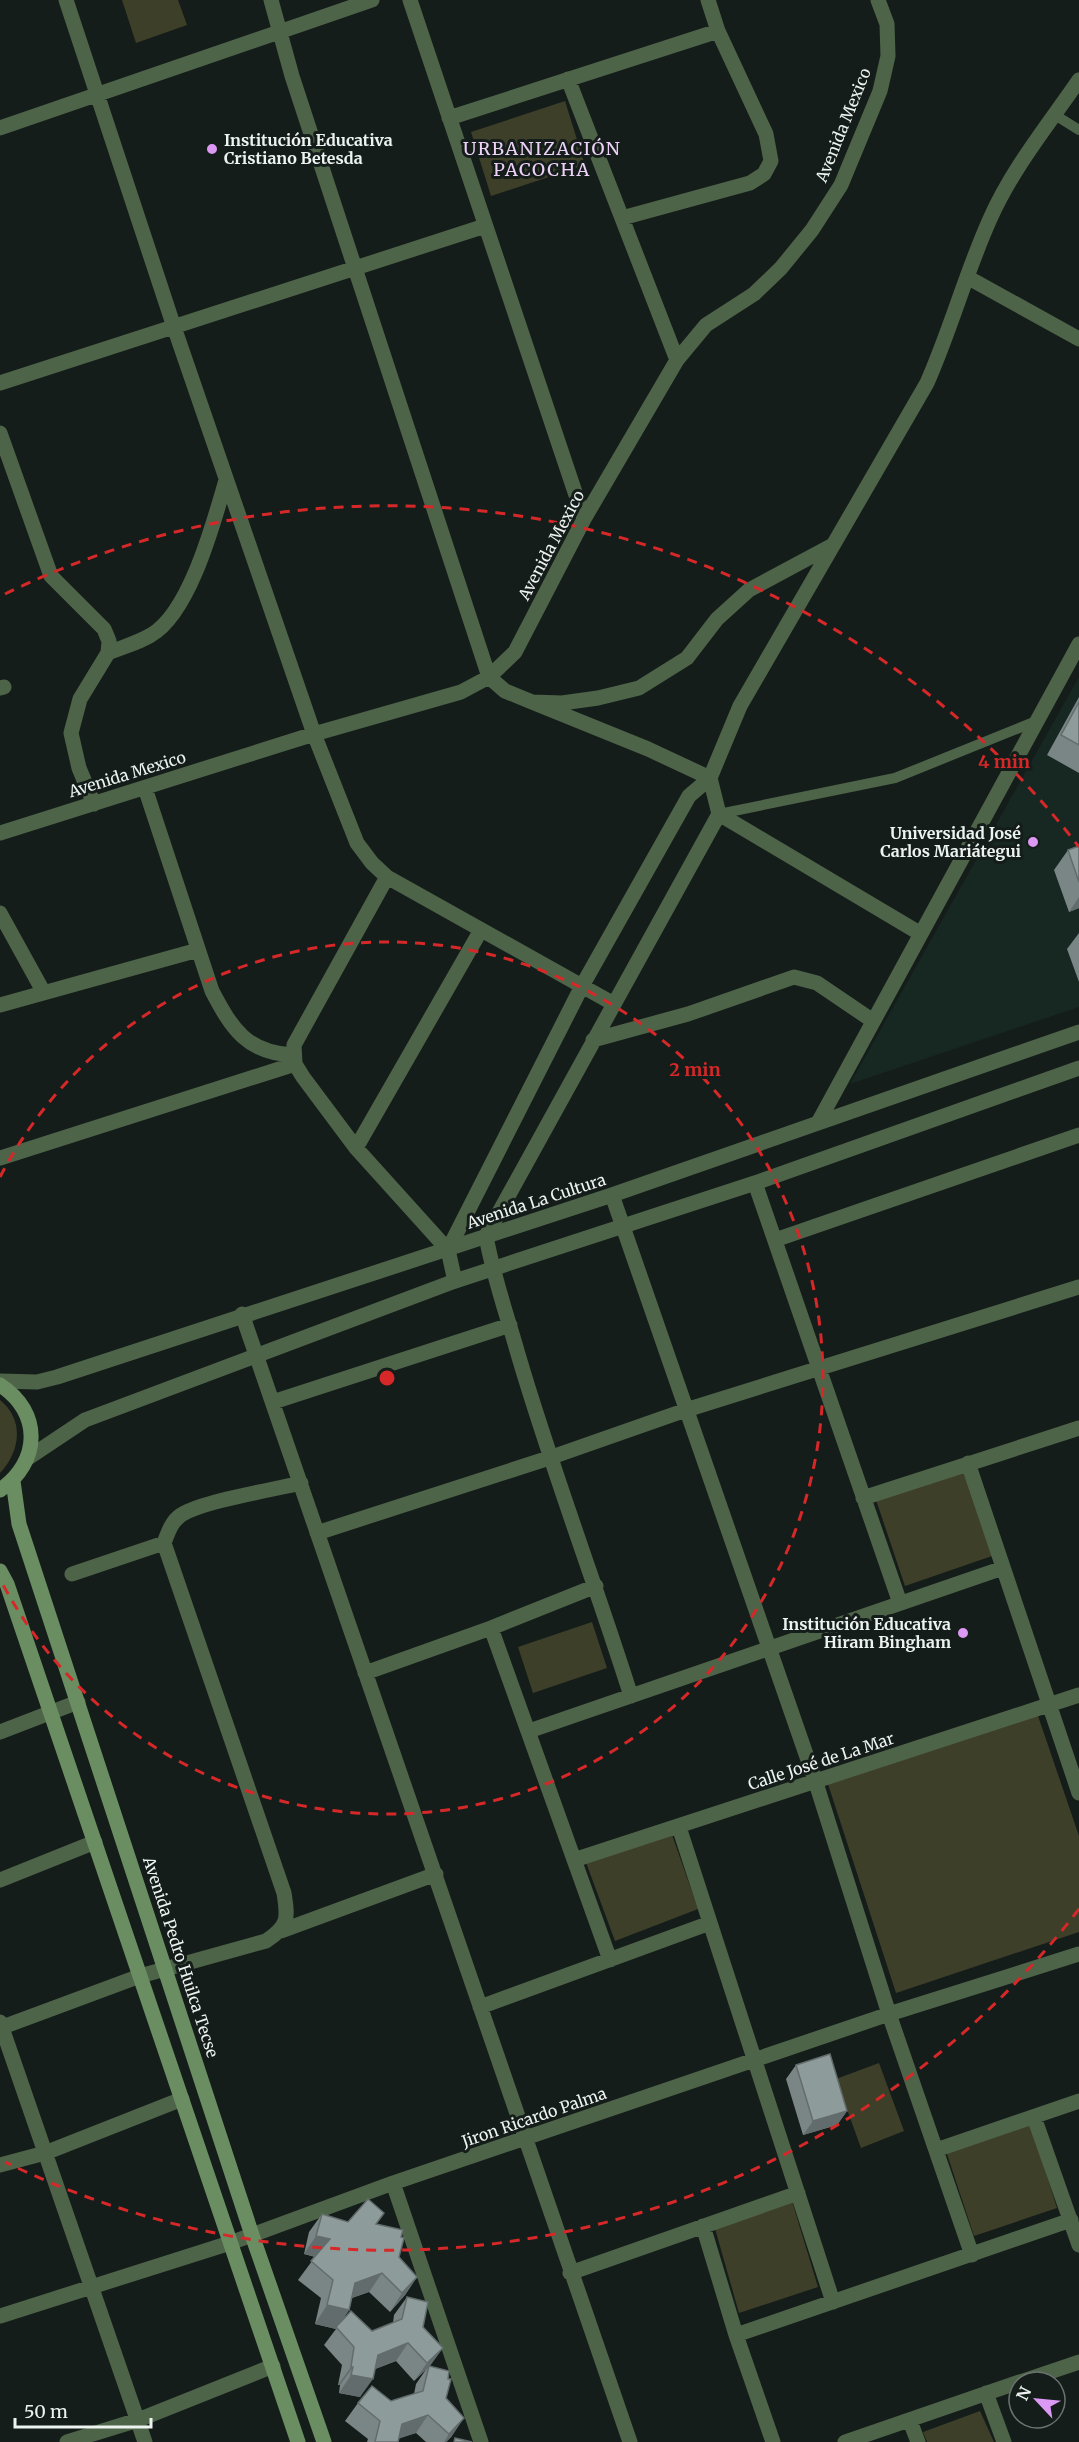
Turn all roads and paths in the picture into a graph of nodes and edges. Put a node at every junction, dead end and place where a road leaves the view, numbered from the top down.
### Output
1 (66, 0) edge
2 (271, 0) edge
3 (372, 0) edge
4 (410, 0) edge
5 (708, 0) edge
6 (878, 0) edge
7 (718, 31) junction
8 (281, 33) junction
9 (568, 79) junction
10 (1079, 80) edge
11 (99, 94) junction
12 (1054, 116) junction
13 (448, 118) junction
14 (0, 128) edge
15 (1079, 130) edge
16 (622, 218) junction
17 (485, 225) junction
18 (356, 268) junction
19 (967, 277) junction
20 (174, 327) junction
21 (1079, 339) edge
22 (677, 360) junction
23 (0, 383) edge
24 (0, 433) edge
25 (226, 480) junction
26 (584, 519) junction
27 (832, 546) junction
28 (1079, 644) edge
29 (108, 653) junction
30 (489, 677) junction
31 (532, 702) junction
32 (1034, 722) junction
33 (315, 735) junction
34 (710, 778) junction
35 (145, 788) junction
36 (94, 804) junction
37 (719, 814) junction
38 (0, 833) edge
39 (387, 877) junction
40 (0, 913) edge
41 (481, 930) junction
42 (921, 934) junction
43 (198, 950) junction
44 (582, 986) junction
45 (43, 991) junction
46 (614, 1004) junction
47 (0, 1005) edge
48 (873, 1021) junction
49 (1079, 1032) edge
50 (593, 1040) junction
51 (294, 1060) junction
52 (1079, 1068) edge
53 (819, 1120) junction
54 (1079, 1135) edge
55 (356, 1148) junction
56 (0, 1158) edge
57 (755, 1183) junction
58 (612, 1195) junction
59 (622, 1227) junction
60 (486, 1236) junction
61 (775, 1240) junction
62 (448, 1250) junction
63 (492, 1270) junction
64 (455, 1281) junction
65 (1079, 1287) edge
66 (242, 1314) junction
67 (510, 1325) junction
68 (258, 1355) junction
69 (820, 1367) junction
70 (0, 1383) edge
71 (273, 1402) junction
72 (686, 1410) junction
73 (1079, 1428) edge
74 (28, 1458) junction
75 (549, 1458) junction
76 (968, 1463) junction
77 (13, 1481) junction
78 (301, 1483) junction
79 (0, 1490) edge
80 (864, 1498) junction
81 (317, 1533) junction
82 (164, 1543) junction
83 (1003, 1568) junction
84 (72, 1574) dead end
85 (2, 1580) edge
86 (596, 1586) junction
87 (900, 1604) junction
88 (491, 1628) junction
89 (768, 1649) junction
90 (365, 1673) junction
91 (1079, 1695) edge
92 (632, 1696) junction
93 (78, 1702) junction
94 (1049, 1705) junction
95 (50, 1712) junction
96 (529, 1731) junction
97 (0, 1732) edge
98 (816, 1783) junction
99 (1079, 1793) edge
100 (679, 1827) junction
101 (95, 1842) junction
102 (574, 1860) junction
103 (436, 1874) junction
104 (0, 1880) edge
105 (710, 1923) junction
106 (281, 1931) junction
107 (1079, 1954) edge
108 (610, 1960) junction
109 (166, 1968) junction
110 (140, 1976) junction
111 (480, 2007) junction
112 (889, 2014) junction
113 (1, 2026) edge
114 (754, 2060) junction
115 (182, 2100) junction
116 (1079, 2101) edge
117 (1035, 2117) junction
118 (526, 2140) junction
119 (936, 2150) junction
120 (45, 2153) junction
121 (0, 2165) edge
122 (393, 2183) junction
123 (798, 2193) junction
124 (1071, 2220) junction
125 (703, 2226) junction
126 (252, 2235) junction
127 (230, 2243) junction
128 (1079, 2245) edge
129 (972, 2255) junction
130 (570, 2273) junction
131 (91, 2286) junction
132 (833, 2302) junction
133 (0, 2316) edge
134 (736, 2335) junction
135 (1079, 2362) edge
136 (273, 2366) junction
137 (1055, 2370) edge
138 (303, 2379) junction
139 (1007, 2386) edge
140 (280, 2387) junction
141 (986, 2393) junction
142 (138, 2420) junction
143 (910, 2421) junction
144 (66, 2442) edge
145 (145, 2442) edge
146 (298, 2442) edge
147 (324, 2442) edge
148 (481, 2442) edge
149 (630, 2442) edge
150 (772, 2442) edge
151 (845, 2442) edge
152 (918, 2442) edge
153 (1004, 2442) edge

1 - 11 street
2 - 8 street
3 - 8 street
4 - 13 street
5 - 7 street
6 - 22 street, Avenida Mexico
7 - 9 street
7 - 16 street
8 - 11 street
8 - 18 street
9 - 13 street
9 - 16 street
10 - 12 street
11 - 14 street
11 - 20 street
12 - 15 lane
12 - 19 street
13 - 17 street
16 - 22 street
17 - 18 street
17 - 26 street
18 - 20 street
18 - 30 street
19 - 21 street
19 - 27 street
20 - 23 street
20 - 25 street
22 - 26 street, Avenida Mexico
24 - 29 street
25 - 29 street
25 - 33 street
26 - 30 street, Avenida Mexico
27 - 31 street
27 - 34 street
28 - 32 street
29 - 36 street
30 - 31 street
30 - 33 street, Avenida Mexico
31 - 34 street
32 - 37 lane
32 - 42 street
33 - 35 street, Avenida Mexico
33 - 39 street
34 - 37 street
34 - 44 street
35 - 36 street, Avenida Mexico
35 - 43 street
36 - 38 street, Avenida Mexico
37 - 42 street
37 - 46 street
39 - 41 street
39 - 51 street
40 - 45 street
41 - 44 street
41 - 55 street
42 - 48 street
43 - 45 street
43 - 51 street
44 - 46 street
44 - 62 street
45 - 47 street
46 - 50 street
48 - 50 street
48 - 53 street
49 - 53 street, Avenida La Cultura
50 - 60 street
51 - 55 street
51 - 56 street
52 - 57 street
53 - 58 street, Avenida La Cultura
54 - 61 street
55 - 62 street
57 - 59 street
57 - 61 street
58 - 59 street
58 - 60 street, Avenida La Cultura
59 - 63 street
59 - 72 street
60 - 62 street, Avenida La Cultura
60 - 63 street
61 - 69 street
62 - 64 street
62 - 66 street, Avenida La Cultura
63 - 64 street
63 - 67 street
64 - 68 street
65 - 69 street
66 - 68 street
66 - 70 street, Avenida La Cultura
67 - 71 street
67 - 75 street
68 - 71 street
68 - 74 street
69 - 72 street
69 - 80 street
70 - 74 main road
71 - 78 street
72 - 75 street
72 - 89 street
73 - 76 street
74 - 77 main road
75 - 81 street
75 - 86 street
76 - 80 street
76 - 83 street
77 - 79 main road
77 - 93 main road, Avenida Pedro Huilca Tecse
78 - 81 street
78 - 82 street
80 - 87 street
81 - 90 street
82 - 84 street
82 - 106 street
83 - 87 street
83 - 94 street
85 - 95 main road
86 - 88 street
86 - 92 street
87 - 89 street
88 - 90 street
88 - 96 street
89 - 92 street
89 - 98 street
90 - 103 street
91 - 94 street, Calle José de La Mar
92 - 96 street
93 - 95 street
93 - 109 main road, Avenida Pedro Huilca Tecse
94 - 98 street, Calle José de La Mar
94 - 99 street
95 - 97 street
95 - 101 main road
96 - 102 street
98 - 100 street, Calle José de La Mar
98 - 112 street
100 - 102 street, Calle José de La Mar
100 - 105 street
101 - 104 street
101 - 110 main road
102 - 108 street
103 - 106 street
103 - 111 street
105 - 108 street
105 - 114 street
106 - 109 street
107 - 112 street, Jiron Ricardo Palma
108 - 111 street
109 - 110 street
109 - 126 main road, Avenida Pedro Huilca Tecse
110 - 113 street
110 - 115 main road
111 - 118 street
112 - 114 street, Jiron Ricardo Palma
112 - 119 street
113 - 120 street
114 - 118 street, Jiron Ricardo Palma
114 - 123 street
115 - 120 street
115 - 127 main road
116 - 117 street
117 - 119 street
117 - 124 street
118 - 122 street, Jiron Ricardo Palma
118 - 130 street
119 - 129 street
120 - 121 street
120 - 131 street
122 - 126 street, Jiron Ricardo Palma
122 - 148 street
123 - 125 street
123 - 132 street
124 - 128 street
124 - 129 street
125 - 130 street
125 - 134 street
126 - 127 street, Jiron Ricardo Palma
126 - 138 main road, Avenida Pedro Huilca Tecse
127 - 131 street, Jiron Ricardo Palma
127 - 136 main road
129 - 132 street
130 - 149 street
131 - 133 street, Jiron Ricardo Palma
131 - 142 street
132 - 134 street
134 - 150 street
135 - 137 street
136 - 140 main road
136 - 142 street
138 - 140 main road
138 - 147 main road, Avenida Pedro Huilca Tecse
139 - 141 street
140 - 146 main road
141 - 143 street
141 - 153 street
142 - 144 street
142 - 145 street
143 - 151 street
143 - 152 street

